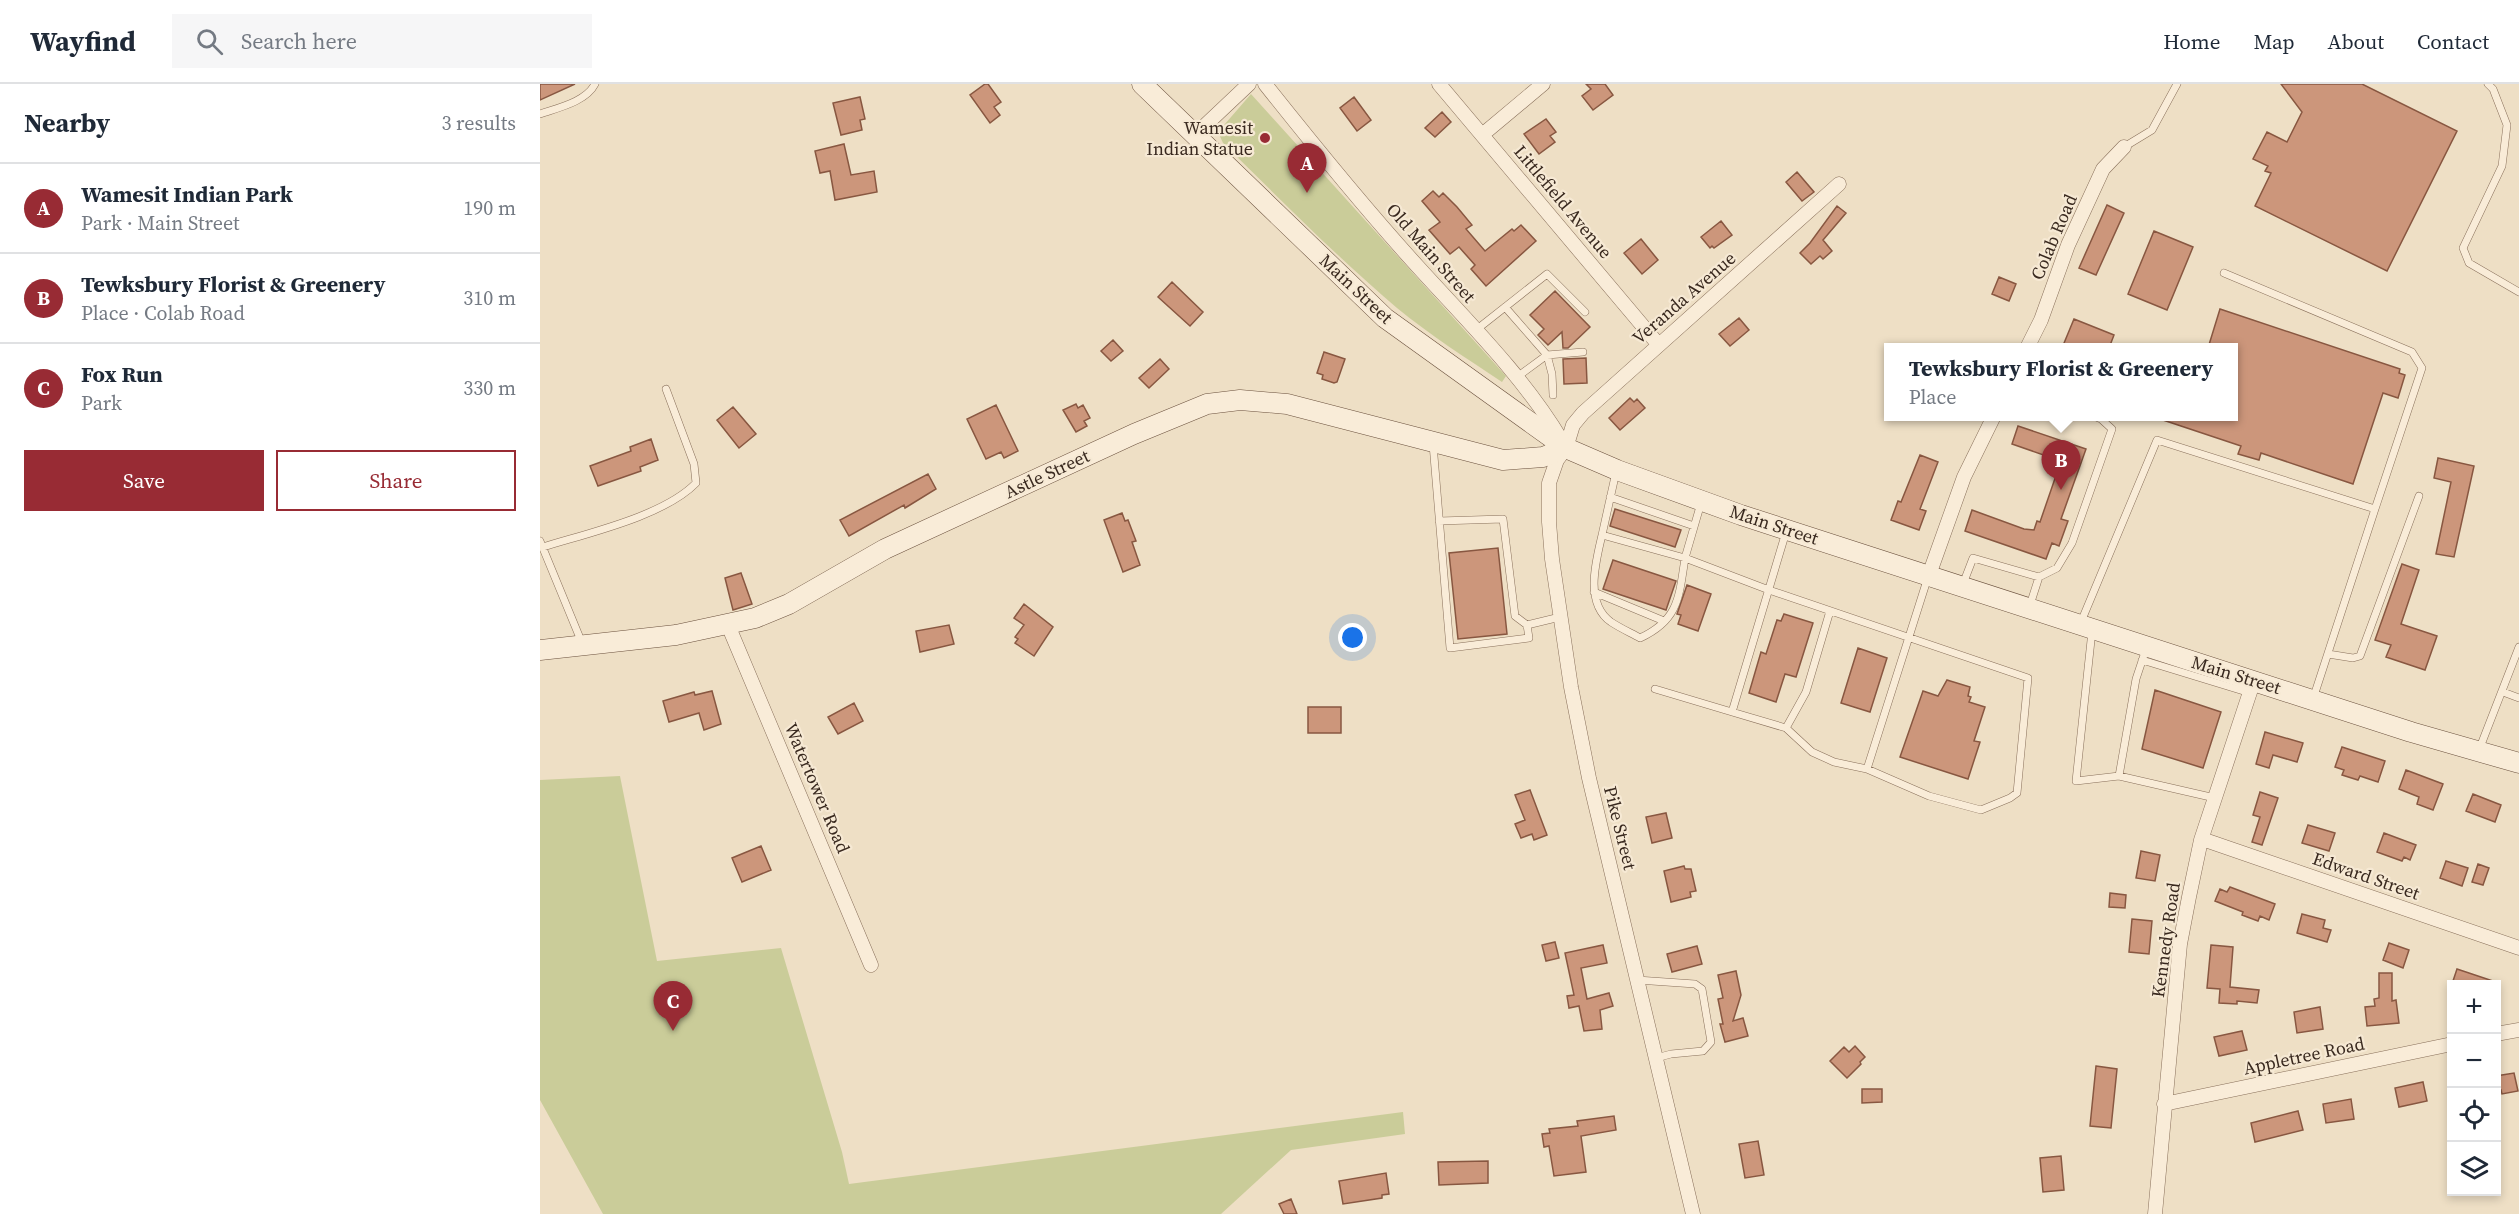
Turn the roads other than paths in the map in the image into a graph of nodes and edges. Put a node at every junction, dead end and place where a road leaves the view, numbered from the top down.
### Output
1 (1143, 84) edge
2 (1249, 84) edge
3 (1265, 84) edge
4 (1439, 84) edge
5 (1543, 84) edge
6 (2177, 84) edge
7 (2488, 84) edge
8 (594, 87) edge
9 (540, 114) edge
10 (1196, 134) junction
11 (1482, 135) junction
12 (2124, 147) joint
13 (1839, 184) dead end
14 (2224, 273) dead end
15 (2519, 292) edge
16 (1505, 307) junction
17 (1585, 312) dead end
18 (1476, 330) junction
19 (2030, 343) edge
20 (1659, 344) junction
21 (1583, 352) dead end
22 (1547, 355) junction
23 (1517, 377) junction
24 (666, 389) dead end
25 (1553, 395) dead end
26 (1992, 421) edge
27 (2104, 421) edge
28 (1433, 442) junction
29 (1566, 448) junction
30 (1617, 470) junction
31 (2418, 496) dead end
32 (1610, 497) junction
33 (1701, 501) junction
34 (2375, 509) junction
35 (1440, 521) junction
36 (1694, 526) junction
37 (1787, 530) junction
38 (1602, 535) junction
39 (542, 544) edge
40 (1685, 558) junction
41 (1929, 575) junction
42 (2039, 577) junction
43 (1962, 585) junction
44 (1769, 590) junction
45 (1594, 592) junction
46 (2030, 608) junction
47 (1830, 611) junction
48 (1560, 617) junction
49 (1664, 621) junction
50 (1527, 625) junction
51 (728, 626) junction
52 (2086, 626) junction
53 (1909, 638) junction
54 (583, 646) junction
55 (2519, 646) edge
56 (540, 650) edge
57 (2144, 653) junction
58 (2328, 654) junction
59 (2252, 687) junction
60 (1655, 689) dead end
61 (2503, 692) junction
62 (2519, 698) edge
63 (2313, 700) junction
64 (1732, 712) junction
65 (1786, 728) junction
66 (2479, 750) junction
67 (2519, 763) edge
68 (1867, 769) junction
69 (2120, 776) junction
70 (2215, 798) junction
71 (2202, 839) junction
72 (2519, 948) edge
73 (871, 965) dead end
74 (1637, 980) junction
75 (2519, 1030) edge
76 (2501, 1033) edge
77 (2447, 1045) edge
78 (1656, 1058) junction
79 (2164, 1104) junction
80 (1693, 1214) edge
81 (2155, 1214) edge

1 - 10 main road, Main Street
2 - 10 street
3 - 18 street, Old Main Street
4 - 11 street, Littlefield Avenue
5 - 11 street
6 - 12 lane
7 - 15 lane
8 - 9 lane
10 - 29 main road, Main Street
11 - 20 street, Littlefield Avenue
12 - 19 street, Colab Road
13 - 20 street, Veranda Avenue
14 - 34 lane
16 - 17 lane
16 - 18 lane
16 - 22 lane
18 - 23 street, Old Main Street
20 - 29 street, Veranda Avenue
21 - 22 lane
22 - 23 lane
22 - 25 lane
23 - 29 street, Old Main Street
24 - 39 lane
26 - 41 street
27 - 42 lane
28 - 29 main road, Astle Street
28 - 35 lane
28 - 51 main road, Astle Street
29 - 30 main road, Main Street
29 - 48 street, Pike Street
30 - 32 lane
30 - 33 main road, Main Street
31 - 58 lane
32 - 36 lane
32 - 38 lane
33 - 36 lane
33 - 37 main road, Main Street
34 - 52 lane
34 - 58 lane
35 - 50 lane
35 - 50 lane
36 - 40 lane
37 - 41 main road, Main Street
37 - 44 lane
38 - 40 lane
38 - 45 lane
39 - 54 lane
40 - 44 lane
40 - 49 lane
41 - 43 main road, Main Street
41 - 53 lane
42 - 43 lane
42 - 46 lane
43 - 46 main road, Main Street
44 - 47 lane
44 - 64 lane
45 - 49 lane
45 - 49 lane
46 - 52 main road, Main Street
47 - 53 lane
47 - 65 lane
48 - 50 lane
48 - 74 street, Pike Street
51 - 54 main road, Astle Street
51 - 73 street, Watertower Road
52 - 57 main road, Main Street
52 - 69 lane
53 - 68 lane
53 - 68 lane
54 - 56 main road, Astle Street
55 - 61 lane
57 - 59 main road, Main Street
57 - 69 lane
58 - 63 lane
59 - 63 main road, Main Street
59 - 70 street, Kennedy Road
60 - 64 lane
61 - 62 lane
61 - 66 lane
63 - 66 main road, Main Street
64 - 65 lane
65 - 68 lane
66 - 67 main road, Main Street
69 - 70 lane
70 - 71 street, Kennedy Road
71 - 72 street, Edward Street
71 - 79 street, Kennedy Road
74 - 78 street, Pike Street
74 - 78 lane
75 - 76 street
77 - 79 street, Appletree Road
78 - 80 street, Pike Street
79 - 81 street, Kennedy Road

